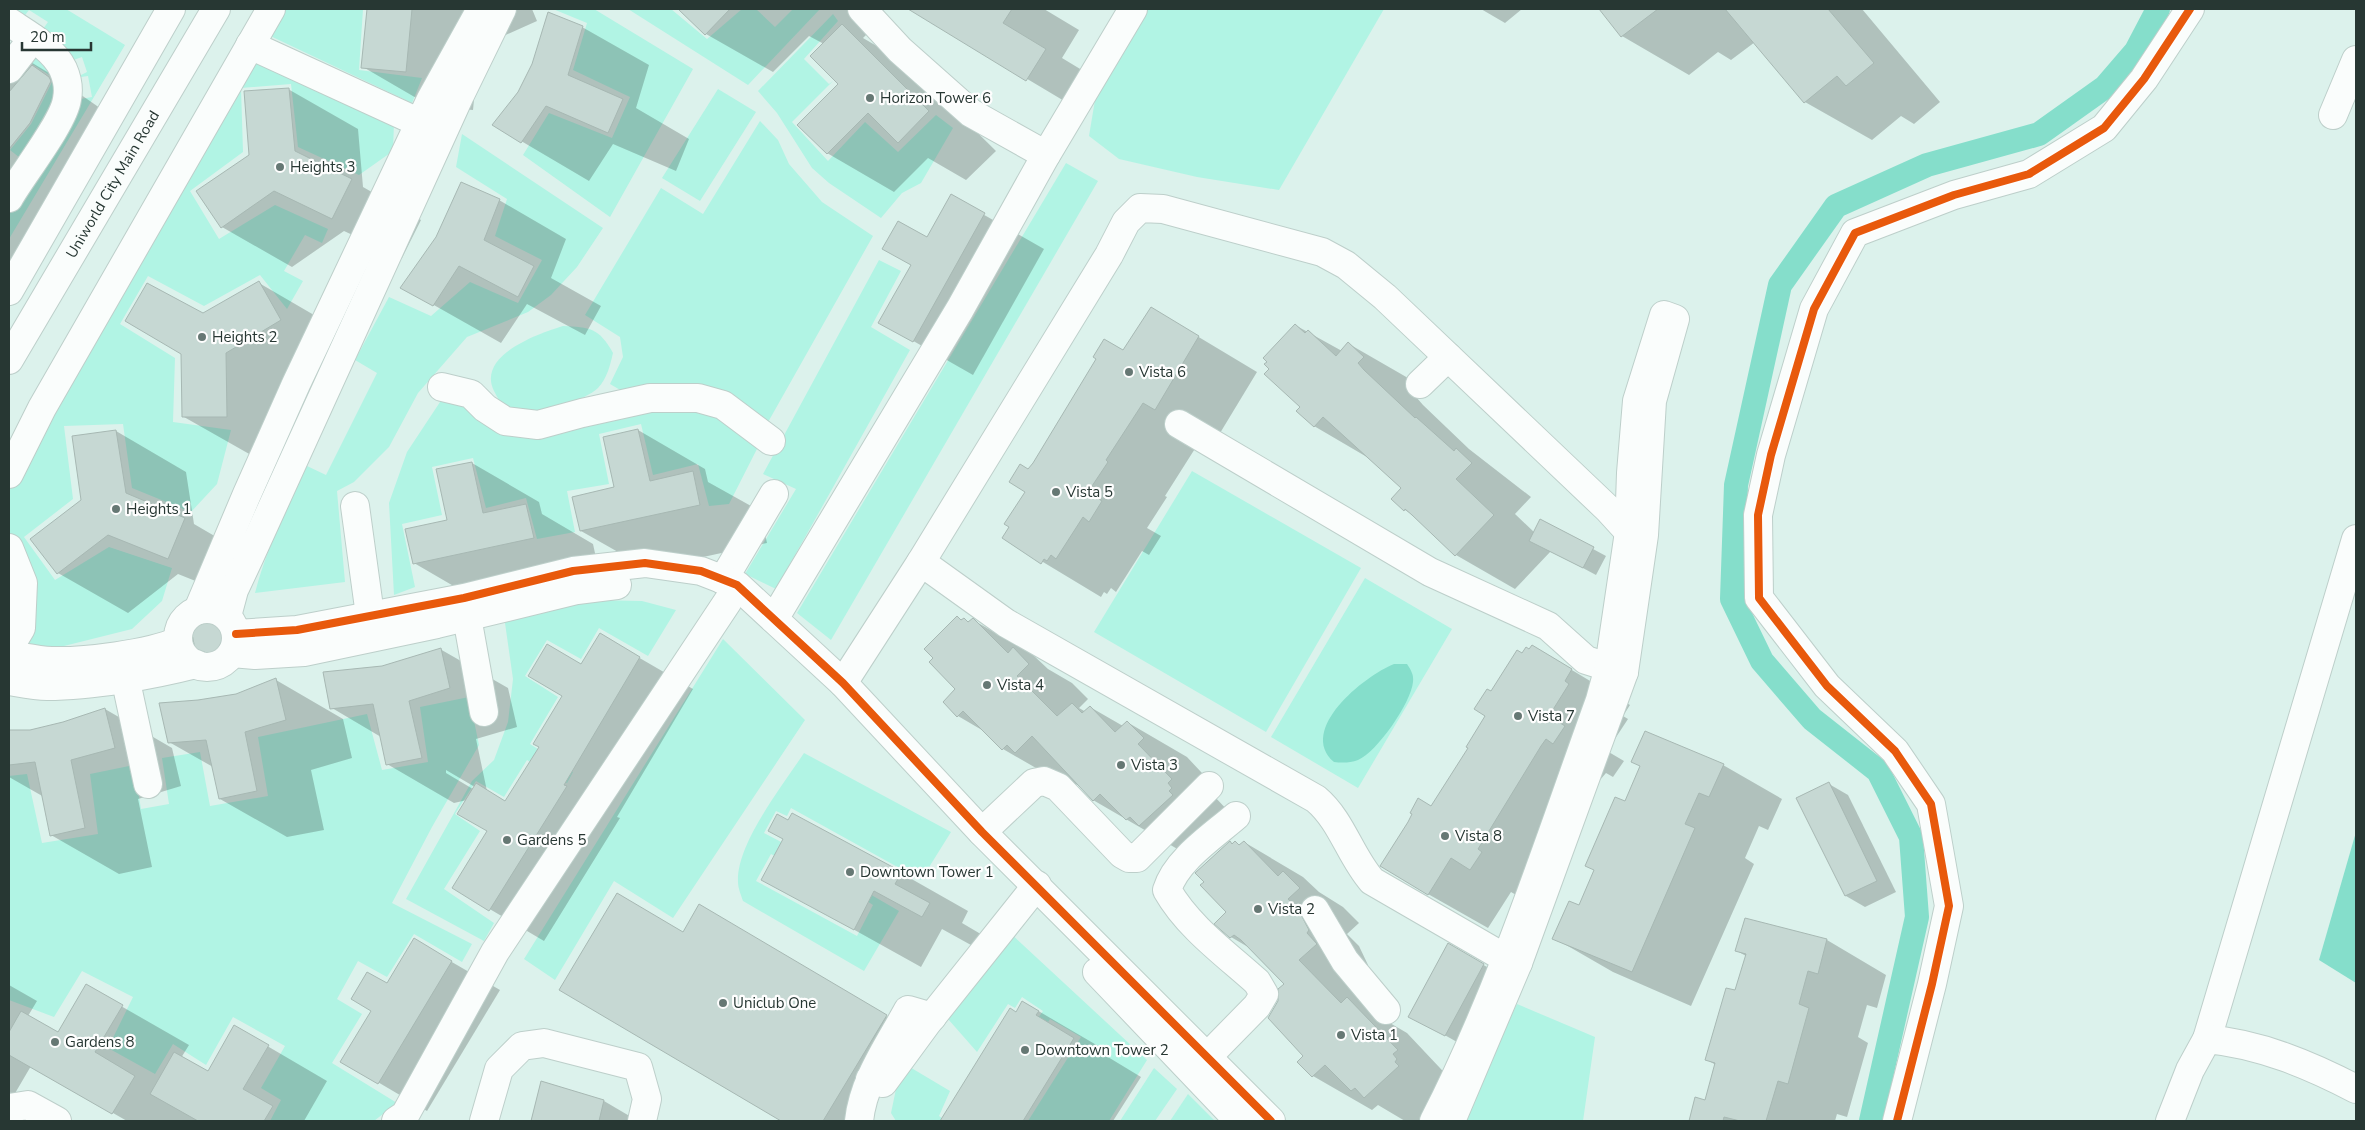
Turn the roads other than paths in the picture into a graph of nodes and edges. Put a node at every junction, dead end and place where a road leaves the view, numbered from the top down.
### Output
1 (171, 9) edge
2 (216, 9) edge
3 (271, 9) edge
4 (481, 9) edge
5 (502, 9) edge
6 (862, 9) edge
7 (1133, 9) edge
8 (2190, 9) edge
9 (9, 22) edge
10 (33, 38) junction
11 (250, 45) junction
12 (2356, 60) edge
13 (9, 69) edge
14 (2333, 115) dead end
15 (420, 123) junction
16 (1046, 155) junction
17 (13, 176) edge
18 (57, 206) junction
19 (88, 224) junction
20 (9, 291) edge
21 (1670, 317) dead end
22 (1448, 356) junction
23 (9, 360) edge
24 (1420, 384) dead end
25 (442, 387) dead end
26 (1178, 424) dead end
27 (771, 441) dead end
28 (9, 474) edge
29 (774, 494) dead end
30 (355, 506) dead end
31 (1636, 534) junction
32 (2356, 538) edge
33 (9, 548) edge
34 (921, 562) junction
35 (725, 590) junction
36 (198, 610) junction
37 (370, 615) junction
38 (466, 617) junction
39 (774, 619) junction
40 (232, 634) junction
41 (178, 641) junction
42 (9, 648) edge
43 (9, 655) edge
44 (196, 664) junction
45 (1616, 670) junction
46 (125, 677) junction
47 (9, 681) edge
48 (843, 683) junction
49 (484, 712) dead end
50 (148, 784) dead end
51 (1209, 786) dead end
52 (1236, 816) dead end
53 (982, 832) junction
54 (1031, 892) junction
55 (1315, 910) dead end
56 (1511, 960) junction
57 (1386, 1010) dead end
58 (2207, 1039) junction
59 (1207, 1066) junction
60 (2356, 1089) edge
61 (9, 1108) edge
62 (57, 1121) edge
63 (396, 1121) edge
64 (484, 1121) edge
65 (642, 1121) edge
66 (859, 1121) edge
67 (1239, 1121) edge
68 (1271, 1121) edge
69 (1434, 1121) edge
70 (1451, 1121) edge
71 (1897, 1121) edge
72 (2170, 1121) edge

1 - 18 street
2 - 19 street, Uniworld City Main Road
3 - 11 street
4 - 15 street
5 - 40 street
6 - 16 street
7 - 16 street
8 - 71 street
9 - 10 street
10 - 13 street
10 - 17 street
11 - 15 street
11 - 28 street
12 - 14 street
15 - 36 street
16 - 39 street
18 - 19 street
18 - 20 street
19 - 23 street, Uniworld City Main Road
21 - 31 street
22 - 24 street
22 - 31 street
22 - 34 street
25 - 27 street
26 - 45 street
29 - 35 street
30 - 37 street
31 - 45 street
32 - 58 street
33 - 42 street
34 - 48 street
34 - 56 street
35 - 37 street
35 - 38 street
35 - 39 street
35 - 54 street
35 - 63 street
36 - 40 street
36 - 41 street
37 - 40 street
38 - 40 street
38 - 49 street
39 - 48 street
40 - 44 street
41 - 43 street
41 - 44 street
44 - 46 street
45 - 56 street
46 - 47 street
46 - 50 street
48 - 53 street
51 - 53 street
52 - 59 street
53 - 54 street
54 - 59 street
54 - 66 street
55 - 57 street
56 - 69 street
56 - 70 street
58 - 60 street
58 - 72 street
59 - 67 street
59 - 68 street
61 - 62 street
64 - 65 street

